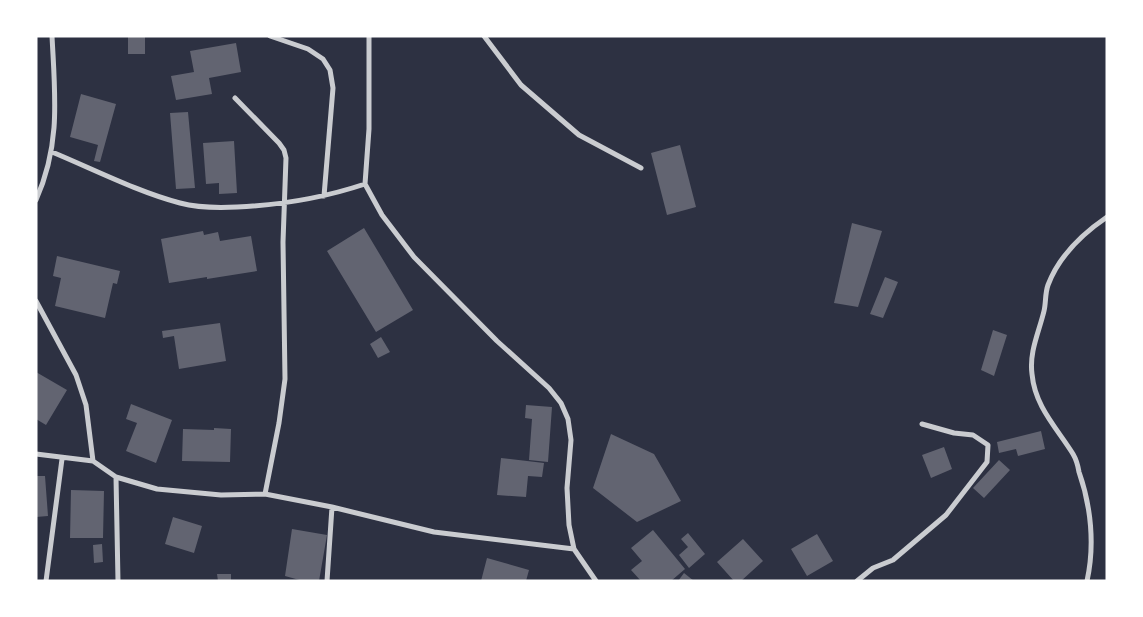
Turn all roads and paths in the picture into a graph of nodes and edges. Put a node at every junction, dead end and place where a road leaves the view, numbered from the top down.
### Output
1 (52, 36) edge
2 (270, 36) edge
3 (369, 36) edge
4 (484, 36) edge
5 (235, 98) dead end
6 (52, 152) junction
7 (641, 168) dead end
8 (365, 184) junction
9 (324, 196) junction
10 (36, 200) edge
11 (286, 203) junction
12 (1107, 217) edge
13 (36, 301) edge
14 (922, 424) dead end
15 (36, 454) edge
16 (62, 459) junction
17 (93, 461) junction
18 (116, 477) junction
19 (265, 494) junction
20 (332, 507) junction
21 (574, 549) junction
22 (46, 581) edge
23 (118, 581) edge
24 (326, 581) edge
25 (596, 581) edge
26 (857, 581) edge
27 (1087, 581) edge

1 - 6 street
2 - 9 street
3 - 8 street
4 - 7 street
5 - 11 street
6 - 10 street
6 - 11 street
8 - 9 street
8 - 21 street
9 - 11 street
11 - 19 street
12 - 27 street
13 - 17 street
14 - 26 street
15 - 16 street
16 - 17 street
16 - 22 street
17 - 18 street
18 - 19 street
18 - 23 street
19 - 20 street
20 - 21 street
20 - 24 street
21 - 25 street

